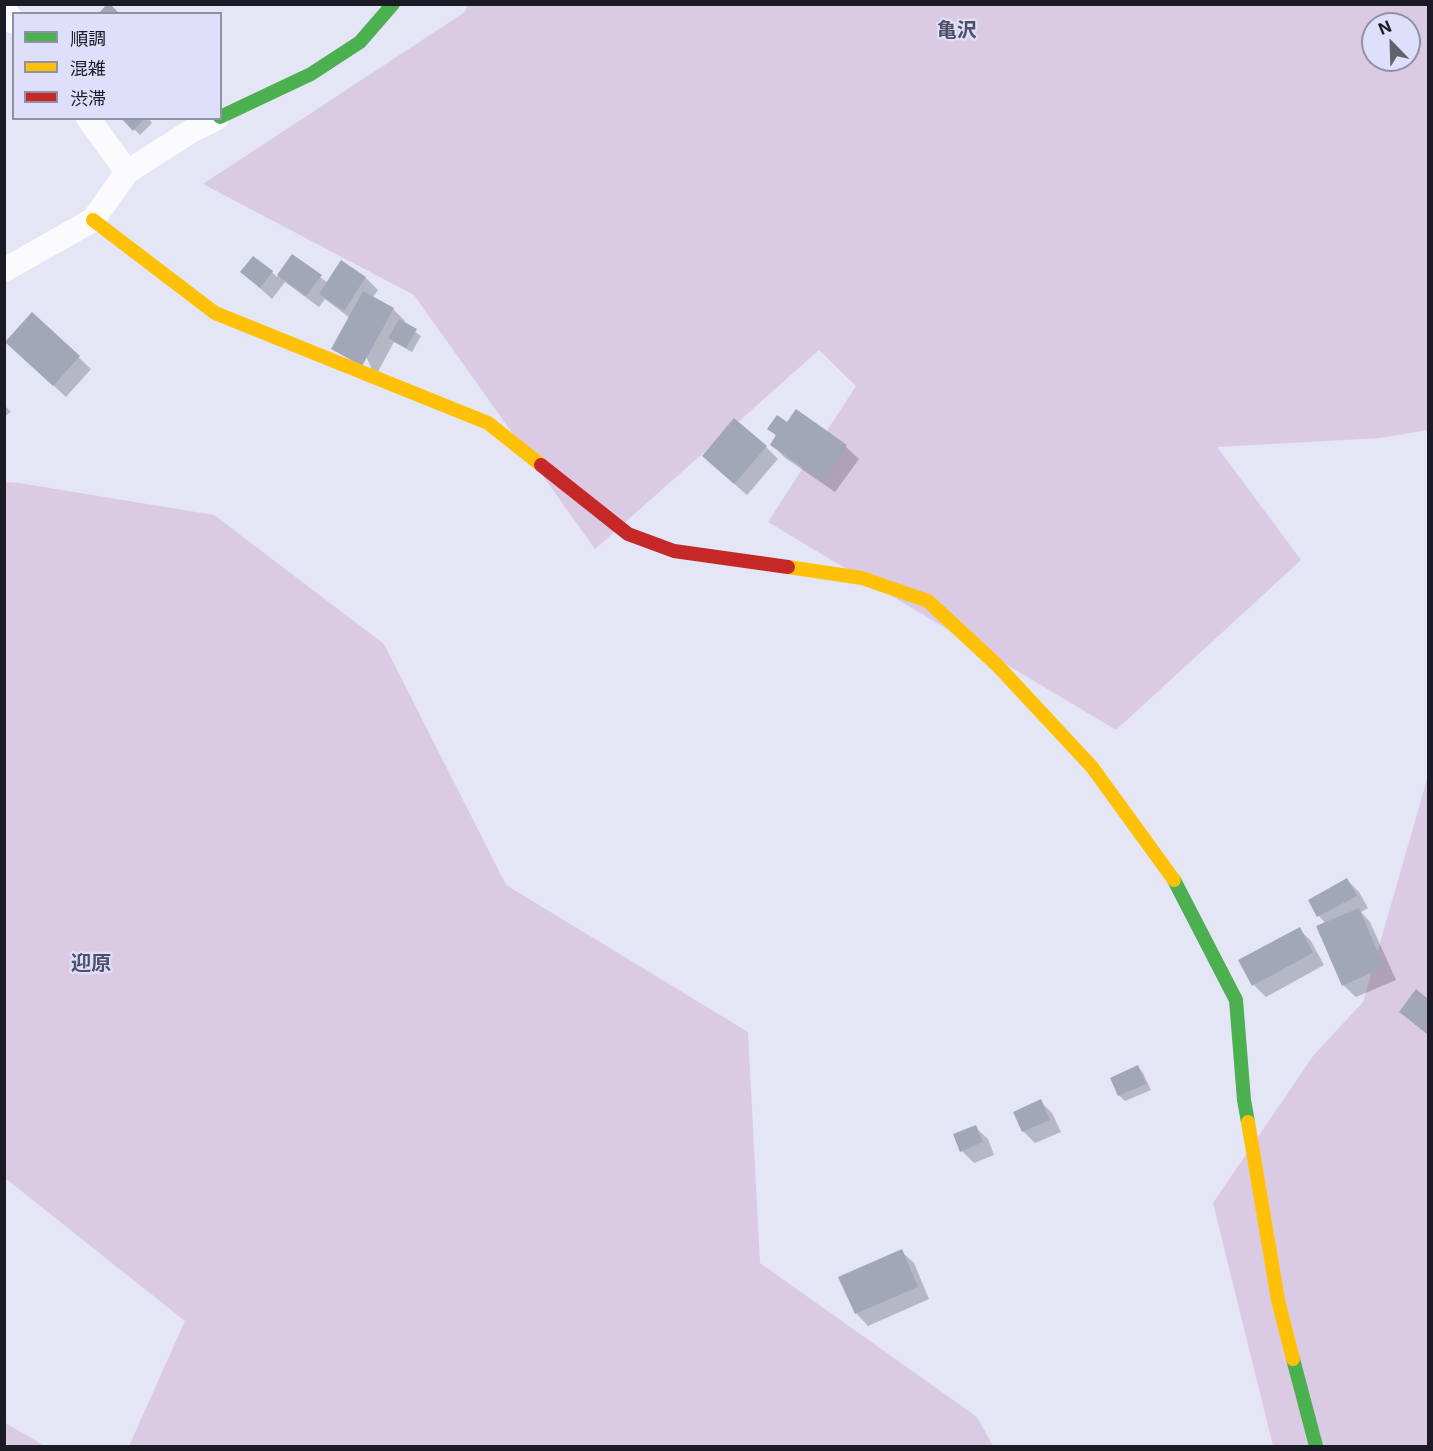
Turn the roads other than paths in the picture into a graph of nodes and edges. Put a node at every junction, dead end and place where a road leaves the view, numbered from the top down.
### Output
1 (393, 4) edge
2 (222, 117) edge
3 (89, 120) edge
4 (215, 120) edge
5 (127, 172) junction
6 (93, 220) junction
7 (4, 270) edge
8 (1316, 1446) edge

1 - 2 street
3 - 5 street
4 - 5 street
5 - 6 street
6 - 7 street
6 - 8 street

